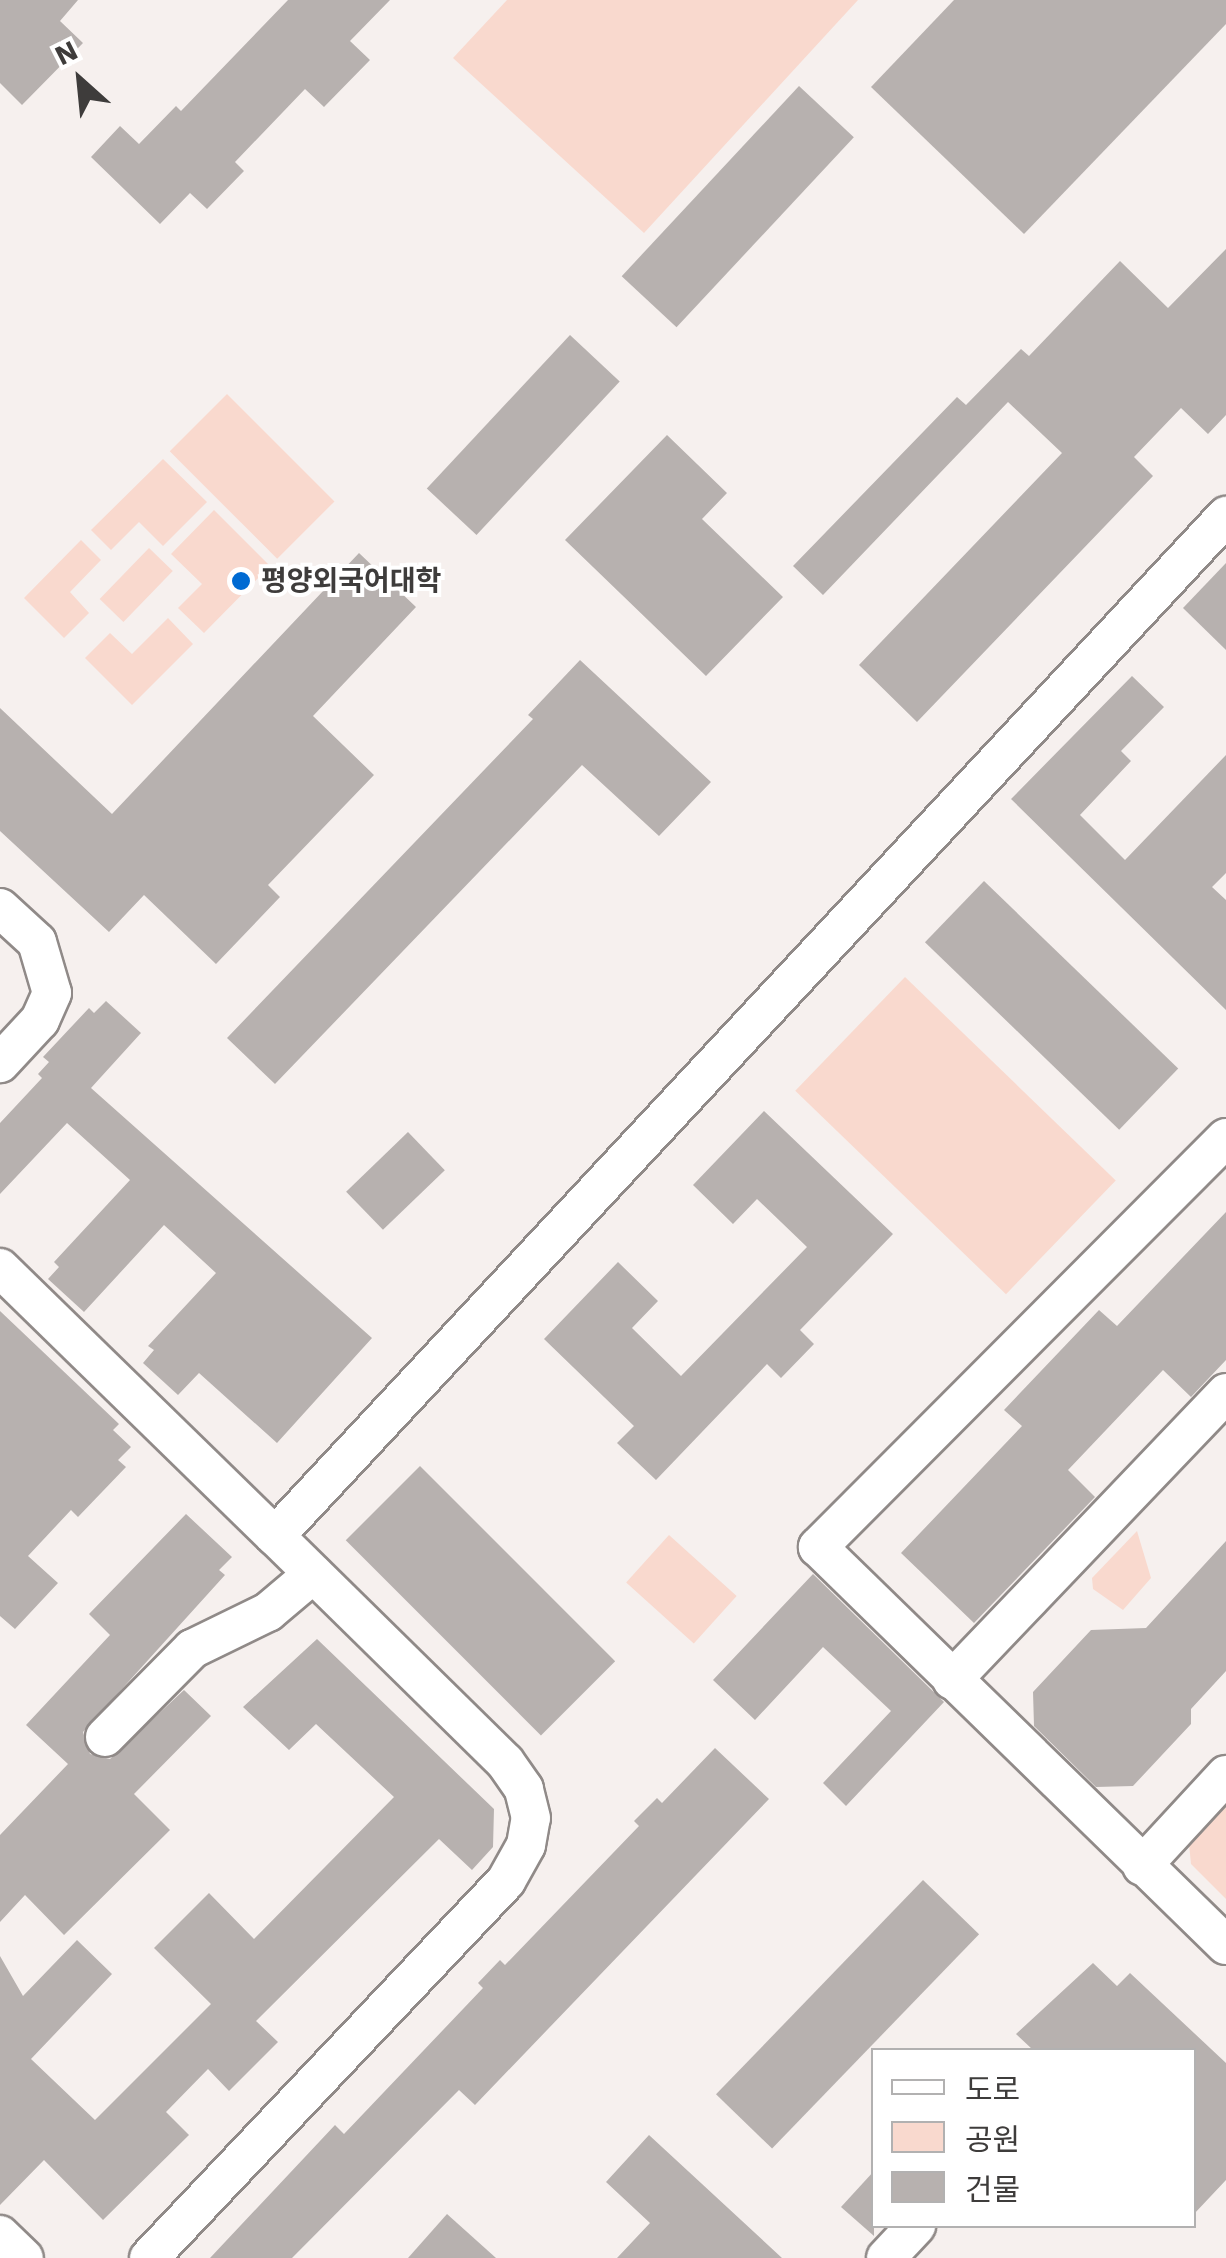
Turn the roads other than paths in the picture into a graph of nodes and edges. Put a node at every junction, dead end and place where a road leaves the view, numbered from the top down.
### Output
1 (1226, 516) edge
2 (0, 908) edge
3 (0, 1063) edge
4 (1226, 1138) edge
5 (0, 1268) edge
6 (1226, 1394) edge
7 (275, 1536) junction
8 (313, 1574) junction
9 (952, 1680) junction
10 (105, 1737) dead end
11 (1226, 1775) edge
12 (1142, 1866) junction
13 (1226, 1945) edge
14 (914, 2228) edge
15 (0, 2235) edge
16 (24, 2258) edge
17 (149, 2258) edge
18 (886, 2258) edge

1 - 7 street
2 - 3 street
4 - 9 street
5 - 7 street
6 - 9 street
7 - 8 street
8 - 10 street
8 - 17 street
9 - 12 street
11 - 12 street
12 - 13 street
14 - 18 street
15 - 16 street

